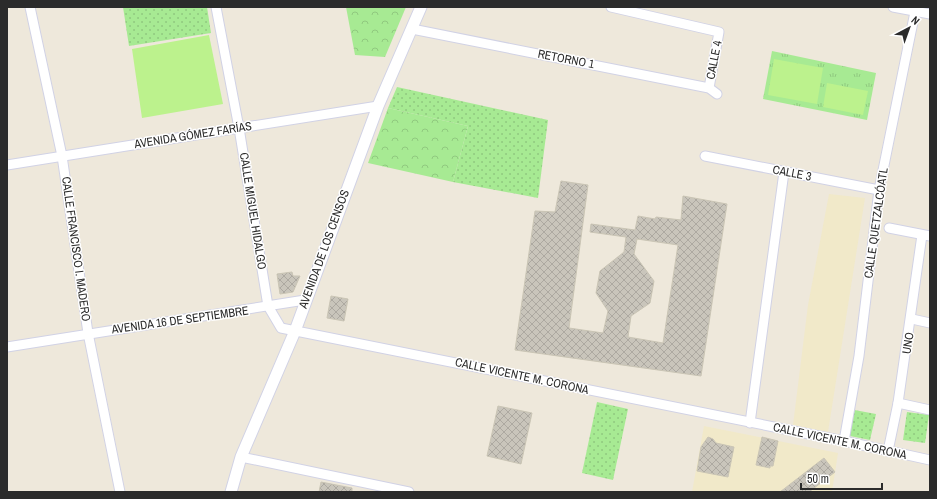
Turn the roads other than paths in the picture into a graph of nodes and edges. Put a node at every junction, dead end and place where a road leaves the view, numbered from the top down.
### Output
1 (30, 7) edge
2 (216, 7) edge
3 (421, 7) edge
4 (611, 7) edge
5 (893, 7) edge
6 (916, 10) edge
7 (930, 14) edge
8 (412, 28) junction
9 (709, 88) junction
10 (717, 94) dead end
11 (378, 106) junction
12 (239, 128) junction
13 (62, 156) junction
14 (705, 156) dead end
15 (7, 165) edge
16 (784, 172) junction
17 (879, 190) junction
18 (889, 228) dead end
19 (926, 235) edge
20 (305, 300) junction
21 (268, 306) junction
22 (912, 320) junction
23 (930, 323) edge
24 (295, 330) junction
25 (88, 333) junction
26 (7, 346) edge
27 (898, 403) junction
28 (930, 410) edge
29 (750, 423) junction
30 (844, 441) junction
31 (888, 451) junction
32 (240, 457) junction
33 (930, 460) edge
34 (120, 492) edge
35 (231, 492) edge
36 (409, 492) edge

1 - 13 street, CALLE FRANCISCO I. MADERO
2 - 12 street, CALLE MIGUEL HIDALGO
3 - 8 street, AVENIDA DE LOS CENSOS
4 - 9 street, CALLE 4
5 - 6 street
6 - 7 street
6 - 17 street, CALLE QUETZALCÓATL
8 - 9 street, RETORNO 1
8 - 11 street, AVENIDA DE LOS CENSOS
9 - 10 street, RETORNO 1
11 - 12 street, AVENIDA GÓMEZ FARÍAS
11 - 20 street, AVENIDA DE LOS CENSOS
12 - 13 street, AVENIDA GÓMEZ FARÍAS
12 - 21 street, CALLE MIGUEL HIDALGO
13 - 15 street, AVENIDA GÓMEZ FARÍAS
13 - 25 street, CALLE FRANCISCO I. MADERO
14 - 16 street, CALLE 3
16 - 17 street, CALLE 3
16 - 29 street
17 - 30 street, CALLE QUETZALCÓATL
18 - 19 street
19 - 22 street, UNO
20 - 21 street, AVENIDA 16 DE SEPTIEMBRE
20 - 24 street, AVENIDA DE LOS CENSOS
21 - 24 street, CALLE MIGUEL HIDALGO
21 - 25 street, AVENIDA 16 DE SEPTIEMBRE
22 - 23 street
22 - 27 street, UNO
24 - 29 street, CALLE VICENTE M. CORONA
24 - 32 street, AVENIDA DE LOS CENSOS
25 - 26 street, AVENIDA 16 DE SEPTIEMBRE
25 - 34 street, CALLE FRANCISCO I. MADERO
27 - 28 street
27 - 31 street, UNO
29 - 30 street, CALLE VICENTE M. CORONA
30 - 31 street, CALLE VICENTE M. CORONA
31 - 33 street, CALLE VICENTE M. CORONA
32 - 35 street, AVENIDA DE LOS CENSOS
32 - 36 street

